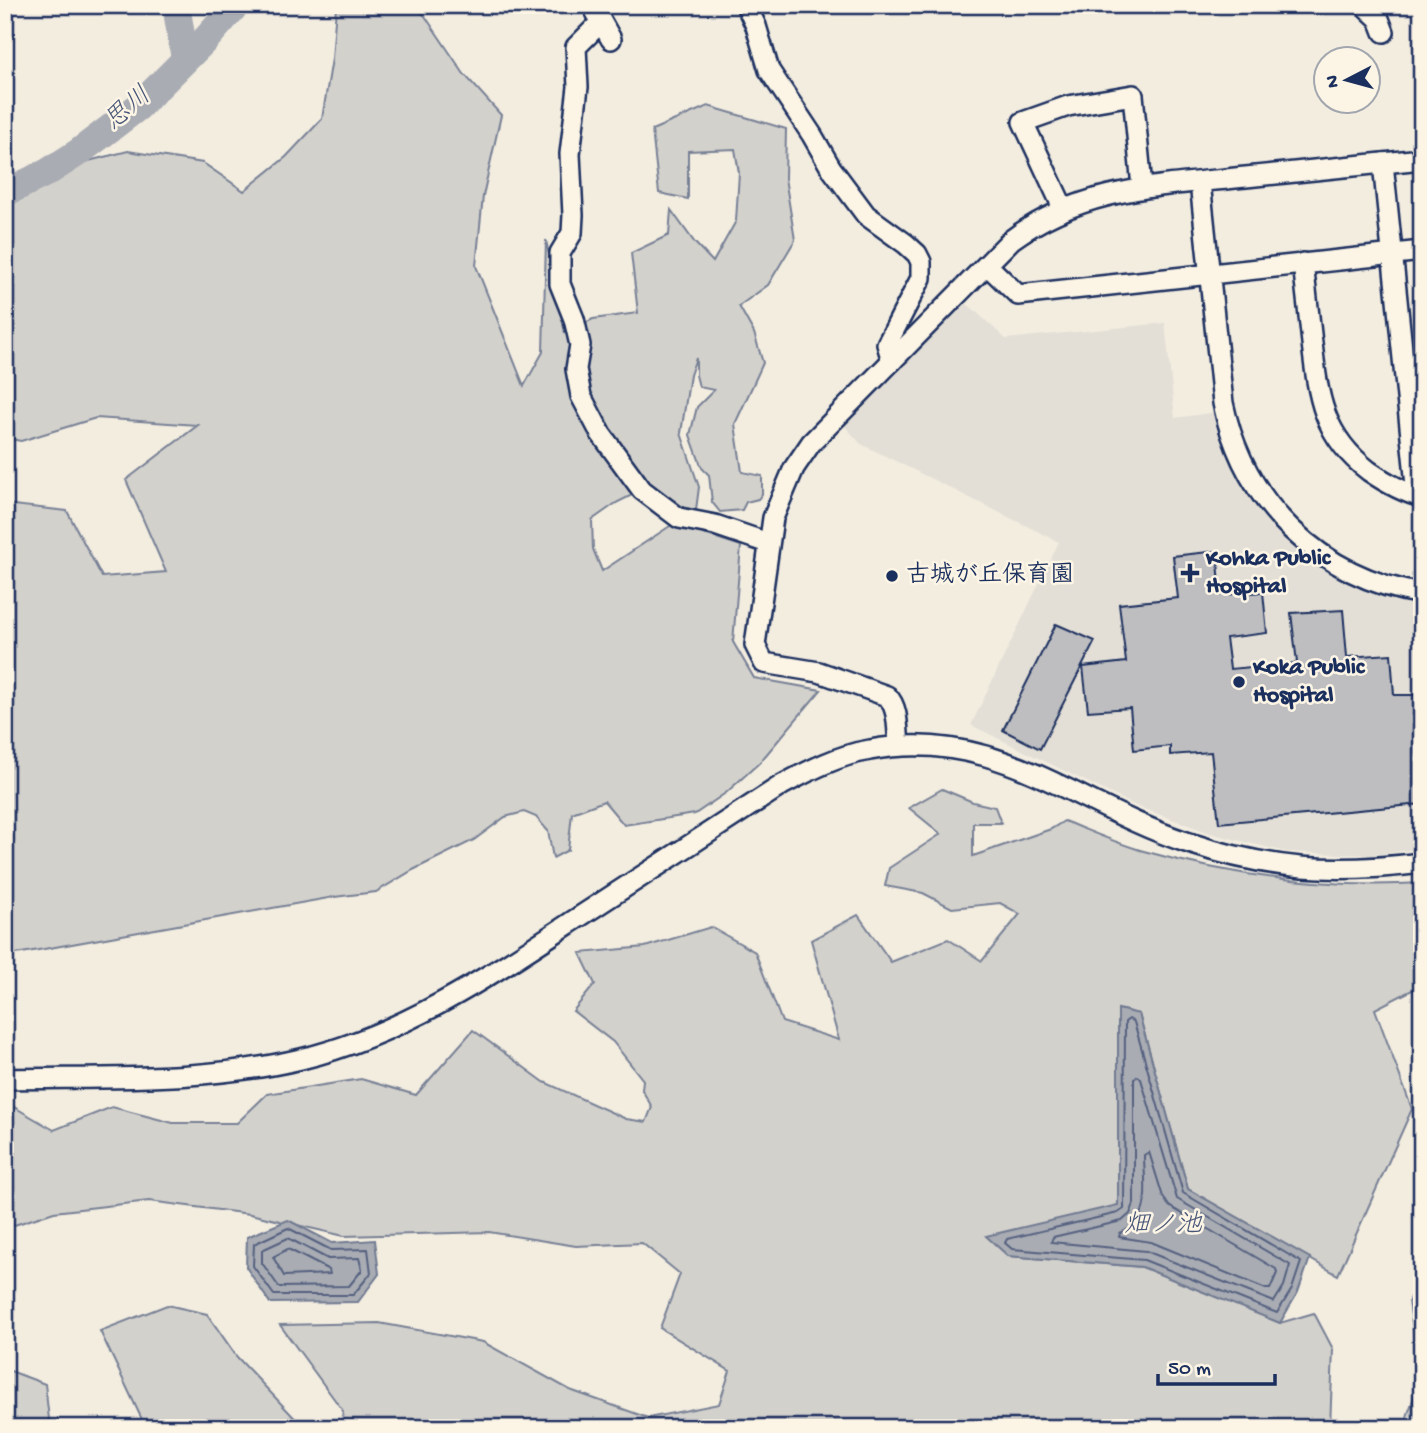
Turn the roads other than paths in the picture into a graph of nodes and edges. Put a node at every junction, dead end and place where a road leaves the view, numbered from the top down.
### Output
1 (746, 5) edge
2 (1364, 5) edge
3 (601, 22) edge
4 (1384, 32) dead end
5 (1422, 159) edge
6 (1383, 163) junction
7 (1200, 182) junction
8 (1142, 187) junction
9 (1064, 210) junction
10 (1422, 251) edge
11 (1392, 254) junction
12 (1303, 263) junction
13 (987, 265) junction
14 (1210, 273) junction
15 (892, 361) junction
16 (1419, 496) edge
17 (768, 543) junction
18 (1422, 594) edge
19 (899, 746) junction
20 (1422, 863) edge
21 (5, 1079) edge

1 - 15 street
2 - 4 street
3 - 17 street
5 - 6 street
6 - 7 street
6 - 11 street
7 - 8 street
7 - 14 street
8 - 9 street
8 - 9 street
9 - 13 street
10 - 11 street
11 - 12 street
11 - 16 street
12 - 14 street
12 - 16 street
13 - 14 street
13 - 15 street
14 - 18 street
15 - 17 street
17 - 19 street
19 - 20 street
19 - 21 street

